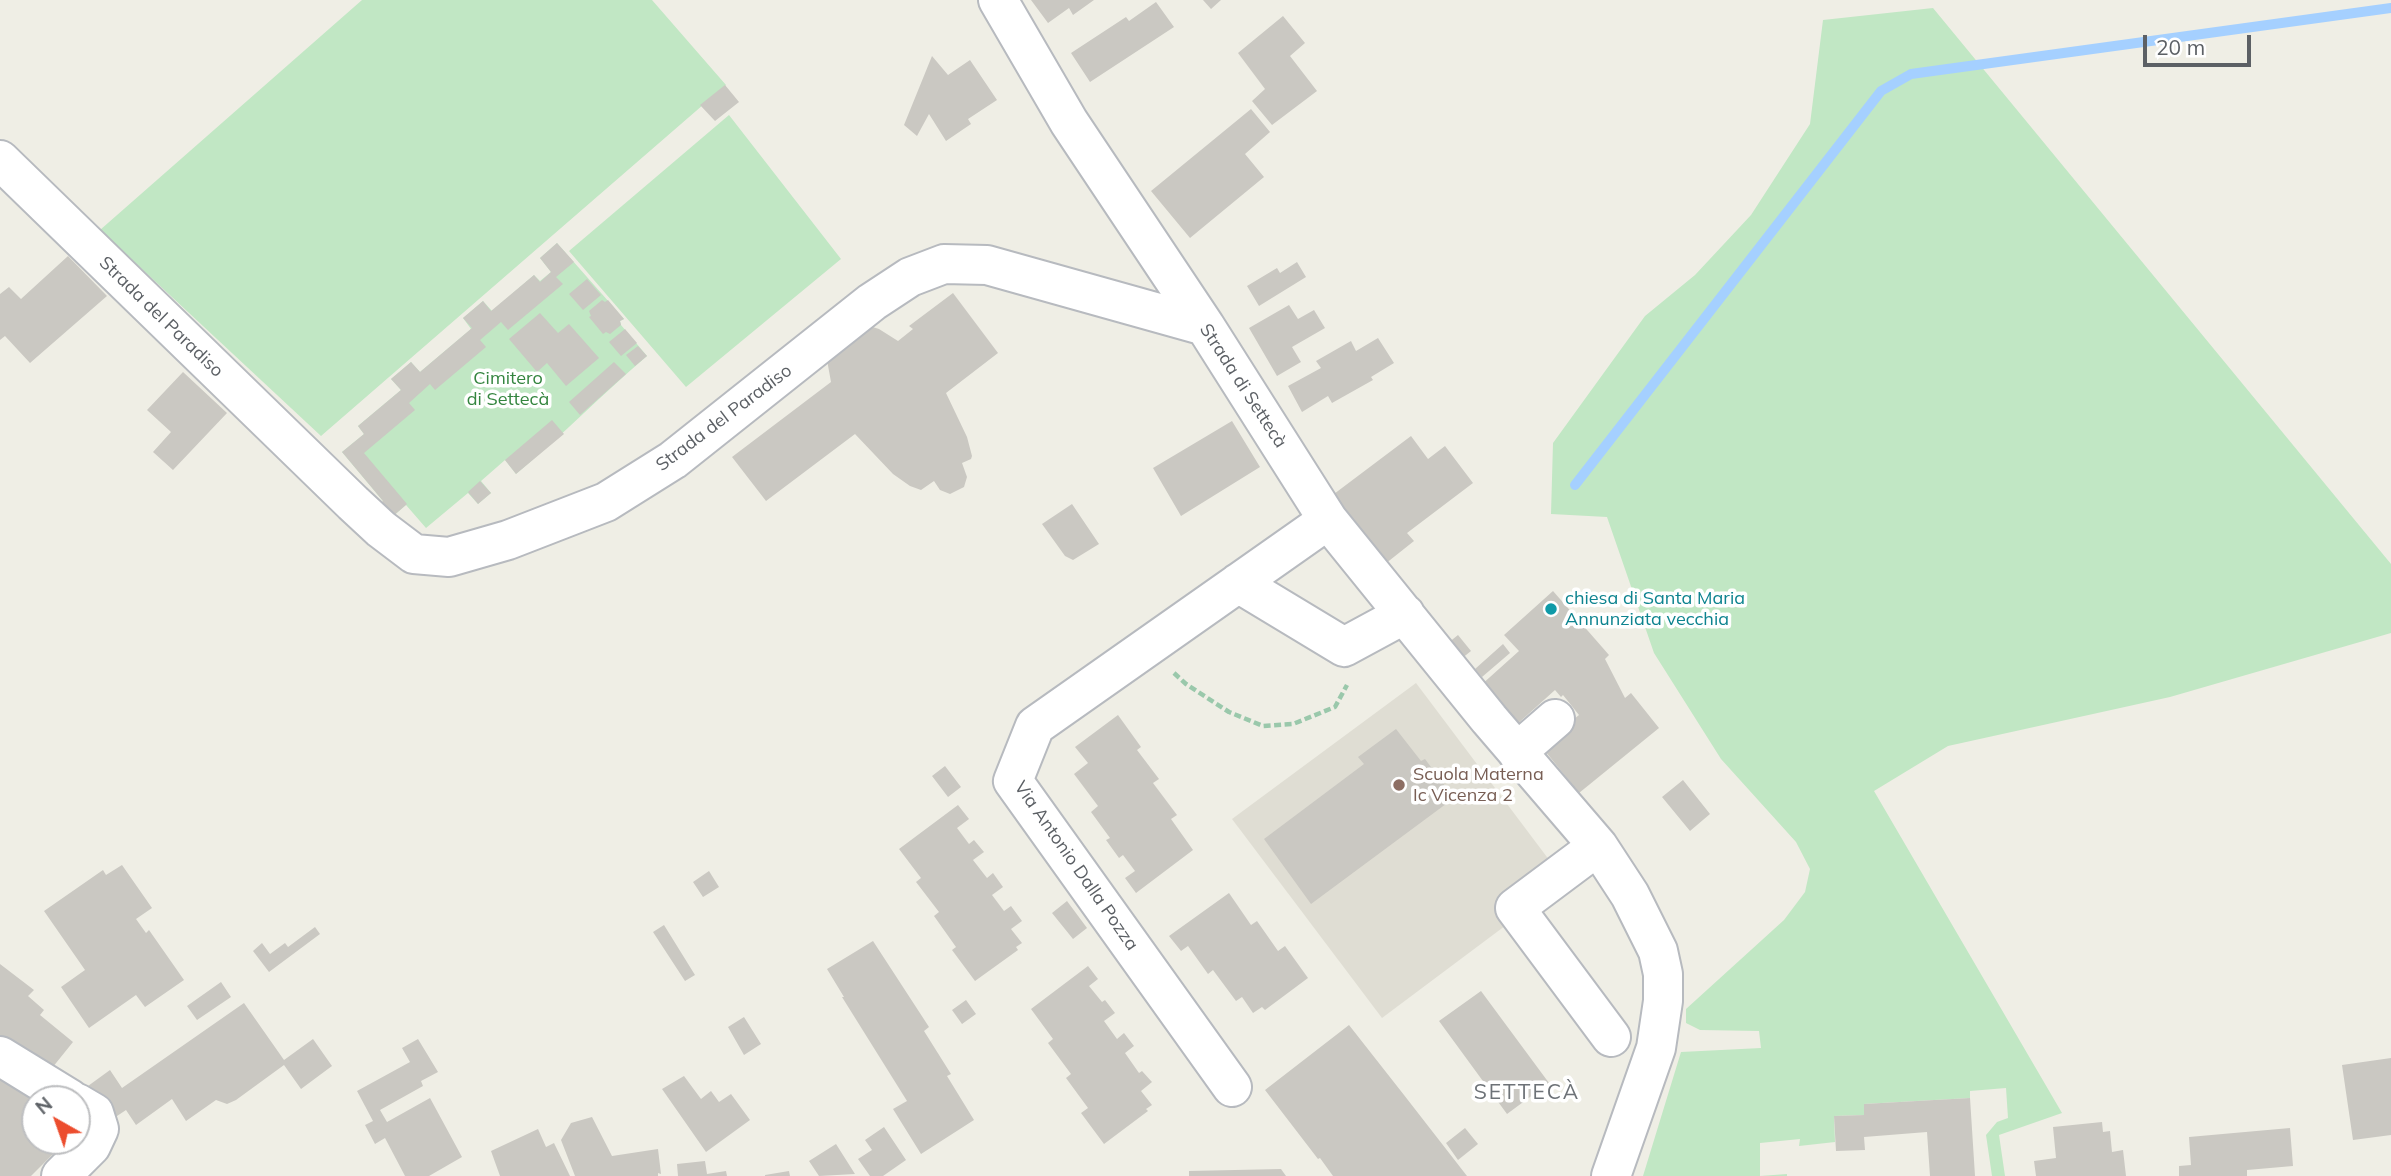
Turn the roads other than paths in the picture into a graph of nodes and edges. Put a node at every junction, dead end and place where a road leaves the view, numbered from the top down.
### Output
1 (998, 0) edge
2 (0, 160) edge
3 (1205, 326) junction
4 (1328, 520) junction
5 (1238, 583) junction
6 (1405, 614) junction
7 (1555, 719) dead end
8 (1517, 752) junction
9 (1598, 846) junction
10 (1611, 1037) dead end
11 (0, 1056) edge
12 (47, 1085) edge
13 (1232, 1087) dead end
14 (91, 1111) edge
15 (91, 1146) edge
16 (82, 1155) edge
17 (1615, 1168) edge
18 (61, 1176) edge

1 - 3 street, Strada di Settecà
2 - 3 street, Strada del Paradiso
3 - 4 street, Strada di Settecà
4 - 5 street, Via Antonio Dalla Pozza
4 - 6 street, Strada di Settecà
5 - 6 street
5 - 13 street, Via Antonio Dalla Pozza
6 - 8 street, Strada di Settecà
7 - 8 street
8 - 9 street, Strada di Settecà
9 - 10 street
9 - 17 street, Strada di Settecà
11 - 12 street
14 - 15 street
16 - 18 street

